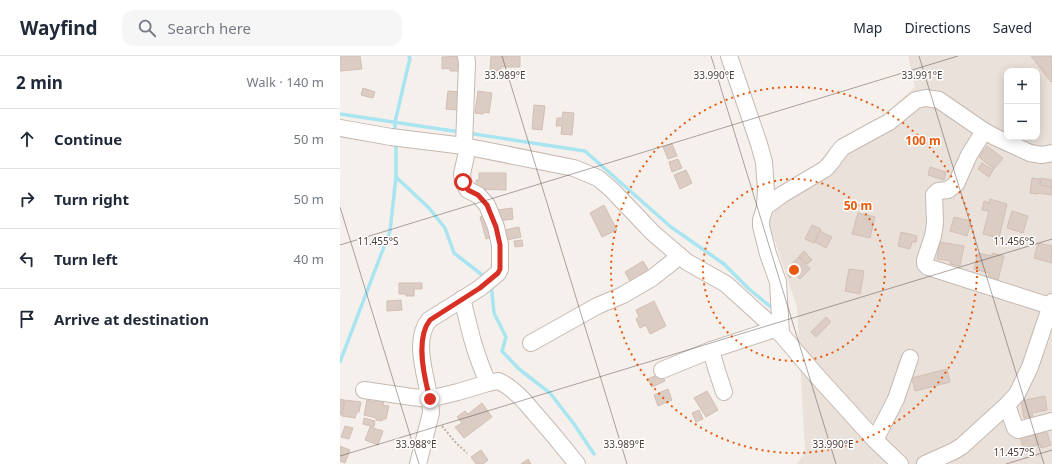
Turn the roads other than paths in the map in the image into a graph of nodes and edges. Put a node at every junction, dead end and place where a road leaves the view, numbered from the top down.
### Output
1 (729, 56) edge
2 (467, 58) edge
3 (340, 128) edge
4 (984, 130) junction
5 (466, 147) junction
6 (1052, 153) edge
7 (765, 207) junction
8 (680, 256) junction
9 (462, 299) junction
10 (1051, 304) edge
11 (778, 332) junction
12 (531, 343) dead end
13 (711, 350) junction
14 (910, 358) dead end
15 (662, 370) dead end
16 (488, 383) junction
17 (364, 390) dead end
18 (724, 392) dead end
19 (1007, 405) junction
20 (430, 406) junction
21 (1052, 421) edge
22 (875, 440) junction
23 (418, 464) edge
24 (577, 464) edge
25 (900, 464) edge
26 (925, 464) edge

1 - 7 street
2 - 5 street
3 - 5 street
4 - 6 street
4 - 7 street
4 - 10 street
5 - 8 street
5 - 9 street
7 - 11 street
8 - 11 street
8 - 12 street
9 - 16 street
9 - 20 street
10 - 19 street
11 - 13 street
11 - 22 street
13 - 15 street
13 - 18 street
14 - 22 street
16 - 20 street
16 - 24 street
17 - 20 street
19 - 21 street
19 - 26 street
20 - 23 street
22 - 25 street

